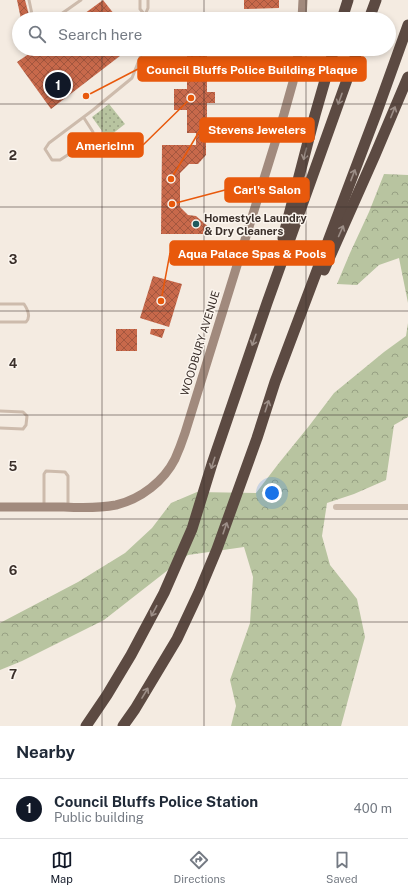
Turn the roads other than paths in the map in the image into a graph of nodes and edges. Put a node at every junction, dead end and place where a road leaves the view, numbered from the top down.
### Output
1 (29, 0) edge
2 (81, 0) edge
3 (140, 0) edge
4 (148, 0) edge
5 (303, 0) edge
6 (348, 0) edge
7 (376, 0) edge
8 (32, 12) edge
9 (64, 12) edge
10 (142, 12) edge
11 (147, 12) edge
12 (302, 12) edge
13 (344, 12) edge
14 (372, 12) edge
15 (408, 25) edge
16 (142, 56) edge
17 (298, 56) edge
18 (332, 56) edge
19 (355, 56) edge
20 (408, 77) edge
21 (84, 118) junction
22 (267, 303) junction
23 (0, 304) edge
24 (0, 322) edge
25 (275, 382) junction
26 (0, 411) edge
27 (0, 428) edge
28 (0, 507) edge
29 (44, 507) junction
30 (336, 507) dead end
31 (408, 507) edge
32 (68, 508) junction
33 (86, 726) edge
34 (123, 726) edge

1 - 8 lane
2 - 9 lane
3 - 10 lane
4 - 11 lane
5 - 12 main road
6 - 13 highway
7 - 14 highway
25 -> 15 highway
16 - 21 lane
17 - 32 main road, WOODBURY AVENUE
18 -> 22 highway
19 -> 22 highway
25 -> 20 highway
21 - 21 lane
22 -> 33 highway
23 - 24 lane
34 -> 25 highway
26 - 27 lane
28 - 29 main road, WOODBURY AVENUE
29 - 32 main road, WOODBURY AVENUE
29 - 32 lane
30 - 31 street

